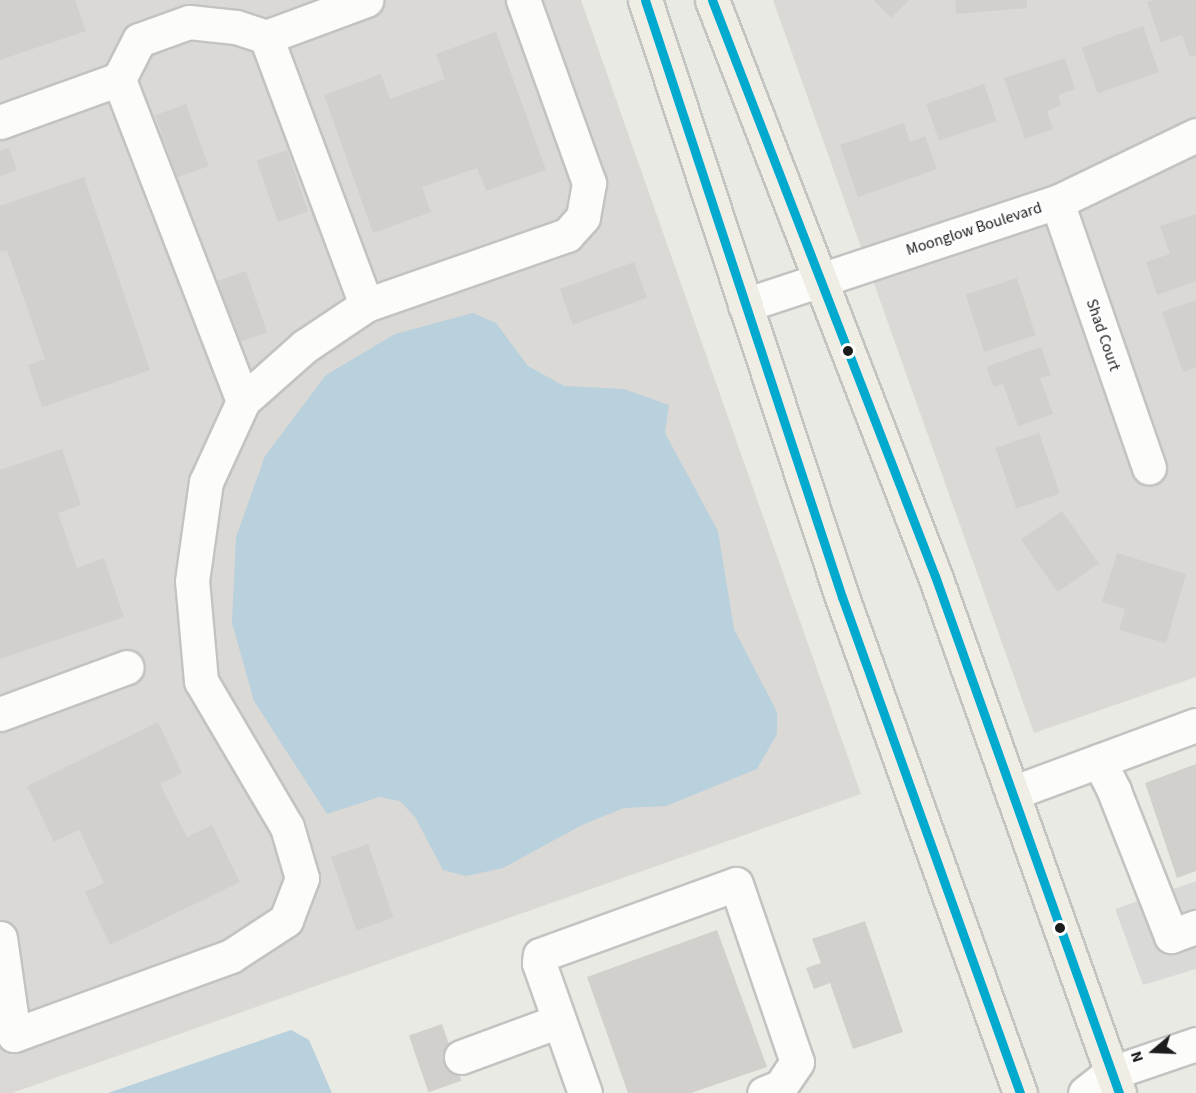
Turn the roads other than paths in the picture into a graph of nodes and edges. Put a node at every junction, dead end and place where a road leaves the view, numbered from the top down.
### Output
1 (366, 0) edge
2 (523, 0) edge
3 (645, 0) edge
4 (712, 0) edge
5 (266, 38) junction
6 (119, 79) junction
7 (0, 122) edge
8 (1196, 135) edge
9 (1057, 202) junction
10 (820, 279) junction
11 (366, 305) junction
12 (745, 305) junction
13 (243, 401) junction
14 (1149, 467) dead end
15 (127, 667) dead end
16 (0, 714) edge
17 (1196, 725) edge
18 (1099, 761) junction
19 (1012, 793) junction
20 (1196, 927) edge
21 (0, 938) edge
22 (559, 1021) junction
23 (1196, 1044) edge
24 (461, 1057) dead end
25 (1115, 1083) edge
26 (585, 1093) edge
27 (764, 1093) edge
28 (1020, 1093) edge
29 (1085, 1093) edge

1 - 5 street
2 - 11 street
3 - 12 main road
4 - 10 main road
5 - 6 street
5 - 11 street
6 - 7 street
6 - 13 street
8 - 9 street, Moonglow Boulevard
9 - 10 street, Moonglow Boulevard
9 - 14 street, Shad Court
10 - 12 street, Moonglow Boulevard
10 - 19 main road
11 - 13 street
12 - 28 main road
13 - 21 street
15 - 16 street
17 - 18 street
18 - 19 street
18 - 20 street
19 - 25 main road
22 - 24 street
22 - 26 street
22 - 27 street
23 - 25 street
25 - 29 street

